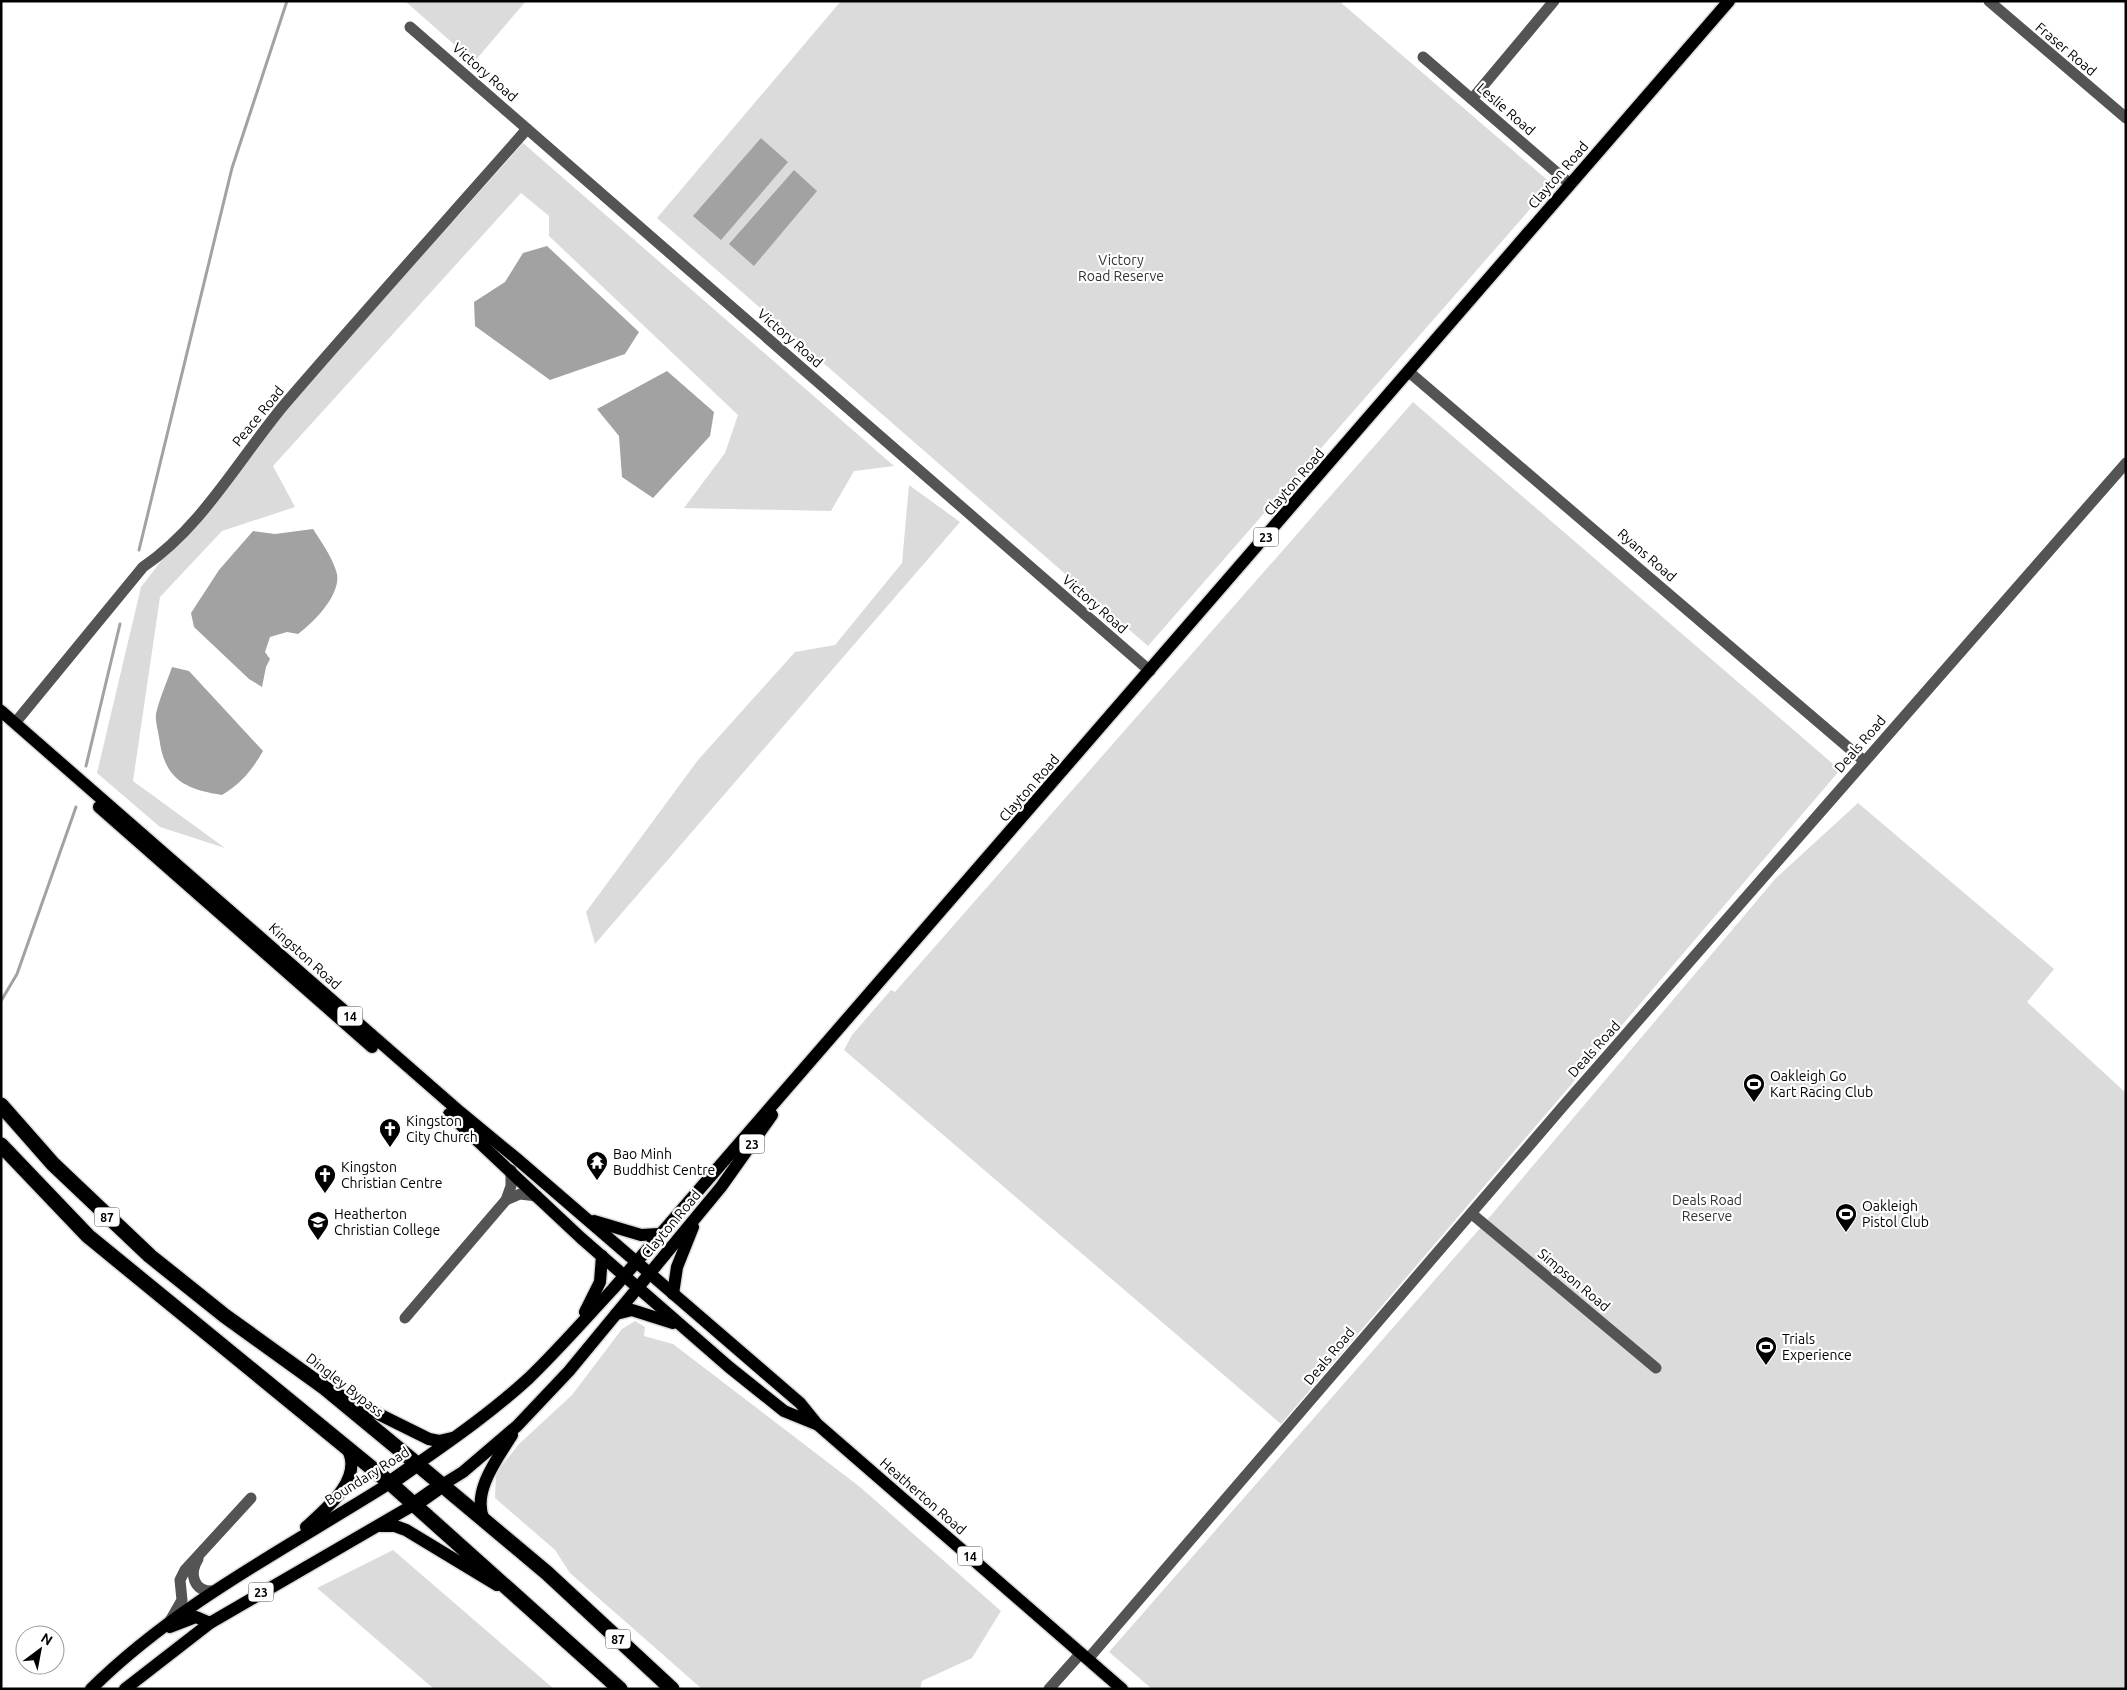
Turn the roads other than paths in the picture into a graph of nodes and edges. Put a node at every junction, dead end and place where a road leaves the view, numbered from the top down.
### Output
1 (1554, 1) edge
2 (1989, 1) edge
3 (1727, 2) edge
4 (410, 27) dead end
5 (1423, 57) dead end
6 (1472, 99) junction
7 (2126, 118) edge
8 (527, 129) junction
9 (1570, 184) junction
10 (1409, 372) junction
11 (2126, 463) edge
12 (1150, 672) junction
13 (1, 711) edge
14 (8, 725) edge
15 (1864, 761) junction
16 (802, 1073) junction
17 (1, 1105) edge
18 (1, 1145) edge
19 (511, 1170) junction
20 (695, 1193) junction
21 (537, 1196) junction
22 (506, 1200) junction
23 (704, 1209) junction
24 (580, 1214) junction
25 (1472, 1214) junction
26 (659, 1234) junction
27 (602, 1256) junction
28 (635, 1262) junction
29 (650, 1273) junction
30 (623, 1276) junction
31 (637, 1288) junction
32 (673, 1294) junction
33 (615, 1314) junction
34 (406, 1318) dead end
35 (577, 1329) junction
36 (694, 1336) junction
37 (1656, 1368) dead end
38 (325, 1388) junction
39 (817, 1424) junction
40 (517, 1426) junction
41 (458, 1435) junction
42 (342, 1442) junction
43 (417, 1464) junction
44 (390, 1482) junction
45 (442, 1485) junction
46 (251, 1498) dead end
47 (415, 1504) junction
48 (484, 1520) junction
49 (381, 1526) junction
50 (292, 1542) junction
51 (203, 1551) junction
52 (212, 1591) junction
53 (515, 1594) junction
54 (170, 1621) junction
55 (210, 1623) junction
56 (148, 1638) junction
57 (1084, 1656) junction
58 (90, 1689) edge
59 (125, 1689) edge
60 (620, 1689) edge
61 (672, 1689) edge
62 (1049, 1689) edge
63 (1122, 1689) edge

1 - 6 street
2 - 7 street, Fraser Road
3 - 9 main road, Clayton Road / 23
4 - 8 street, Victory Road
5 - 6 street, Leslie Road
6 - 9 street, Leslie Road
8 - 12 street, Victory Road
8 - 14 street, Peace Road
9 - 10 main road, Clayton Road / 23
10 - 12 main road, Clayton Road / 23
10 - 15 street, Ryans Road
11 - 15 street, Deals Road
12 - 16 main road, Clayton Road / 23
13 - 14 main road, Kingston Road / 14
14 - 19 main road, Kingston Road / 14
14 - 24 main road, Kingston Road / 14
15 - 25 street, Deals Road
16 - 20 main road, Clayton Road / 23
16 - 23 main road, Clayton Road / 23
17 - 38 highway, Dingley Bypass / 87
18 - 42 highway, 87
19 - 21 main road, Kingston Road / 14
19 - 22 street
20 - 23 main road
20 - 26 main road, Clayton Road / 23
21 - 22 street
21 - 27 main road, Kingston Road / 14
22 - 34 street
23 - 29 main road, Clayton Road / 23
23 - 32 main road
24 - 26 main road
24 - 28 main road, Kingston Road / 14
25 - 37 street, Simpson Road
25 - 57 street, Deals Road
26 - 28 main road, Clayton Road / 23
27 - 30 main road, Kingston Road / 14
27 - 35 main road
28 - 29 main road, Heatherton Road / 14
28 - 30 main road, Boundary Road / 23
29 - 31 main road, 23
29 - 32 main road, Heatherton Road / 14
30 - 31 main road, Heatherton Road / 14
30 - 35 main road, Boundary Road / 23
31 - 33 main road, 23
31 - 36 main road, Heatherton Road / 14
32 - 39 main road, Heatherton Road / 14
33 - 36 main road
33 - 40 main road, 23
35 - 41 main road, Boundary Road / 23
36 - 39 main road, Heatherton Road / 14
38 - 41 main road
38 - 43 highway, Dingley Bypass / 87
39 - 57 main road, Heatherton Road / 14
40 - 45 main road, 23
40 - 48 main road
41 - 43 main road, Boundary Road / 23
42 - 44 highway, 87
42 - 50 main road
43 - 44 highway, Boundary Road / 23
43 - 45 highway, Dingley Bypass / 87
44 - 47 highway, 87
44 - 50 main road, Boundary Road / 23
45 - 47 highway, 23
45 - 48 highway, Dingley Bypass / 87
46 - 51 street
47 - 49 main road, 23
47 - 53 highway, 87
48 - 61 highway, Dingley Bypass / 87
49 - 53 main road
49 - 55 main road, 23
50 - 52 main road, Boundary Road / 23
51 - 52 street
51 - 54 street
52 - 54 main road, Boundary Road / 23
53 - 60 highway, 87
54 - 56 main road, Boundary Road / 23
55 - 56 main road
55 - 59 main road, 23
56 - 58 main road, Boundary Road / 23
57 - 62 street, Deals Road
57 - 63 main road, Heatherton Road / 14

